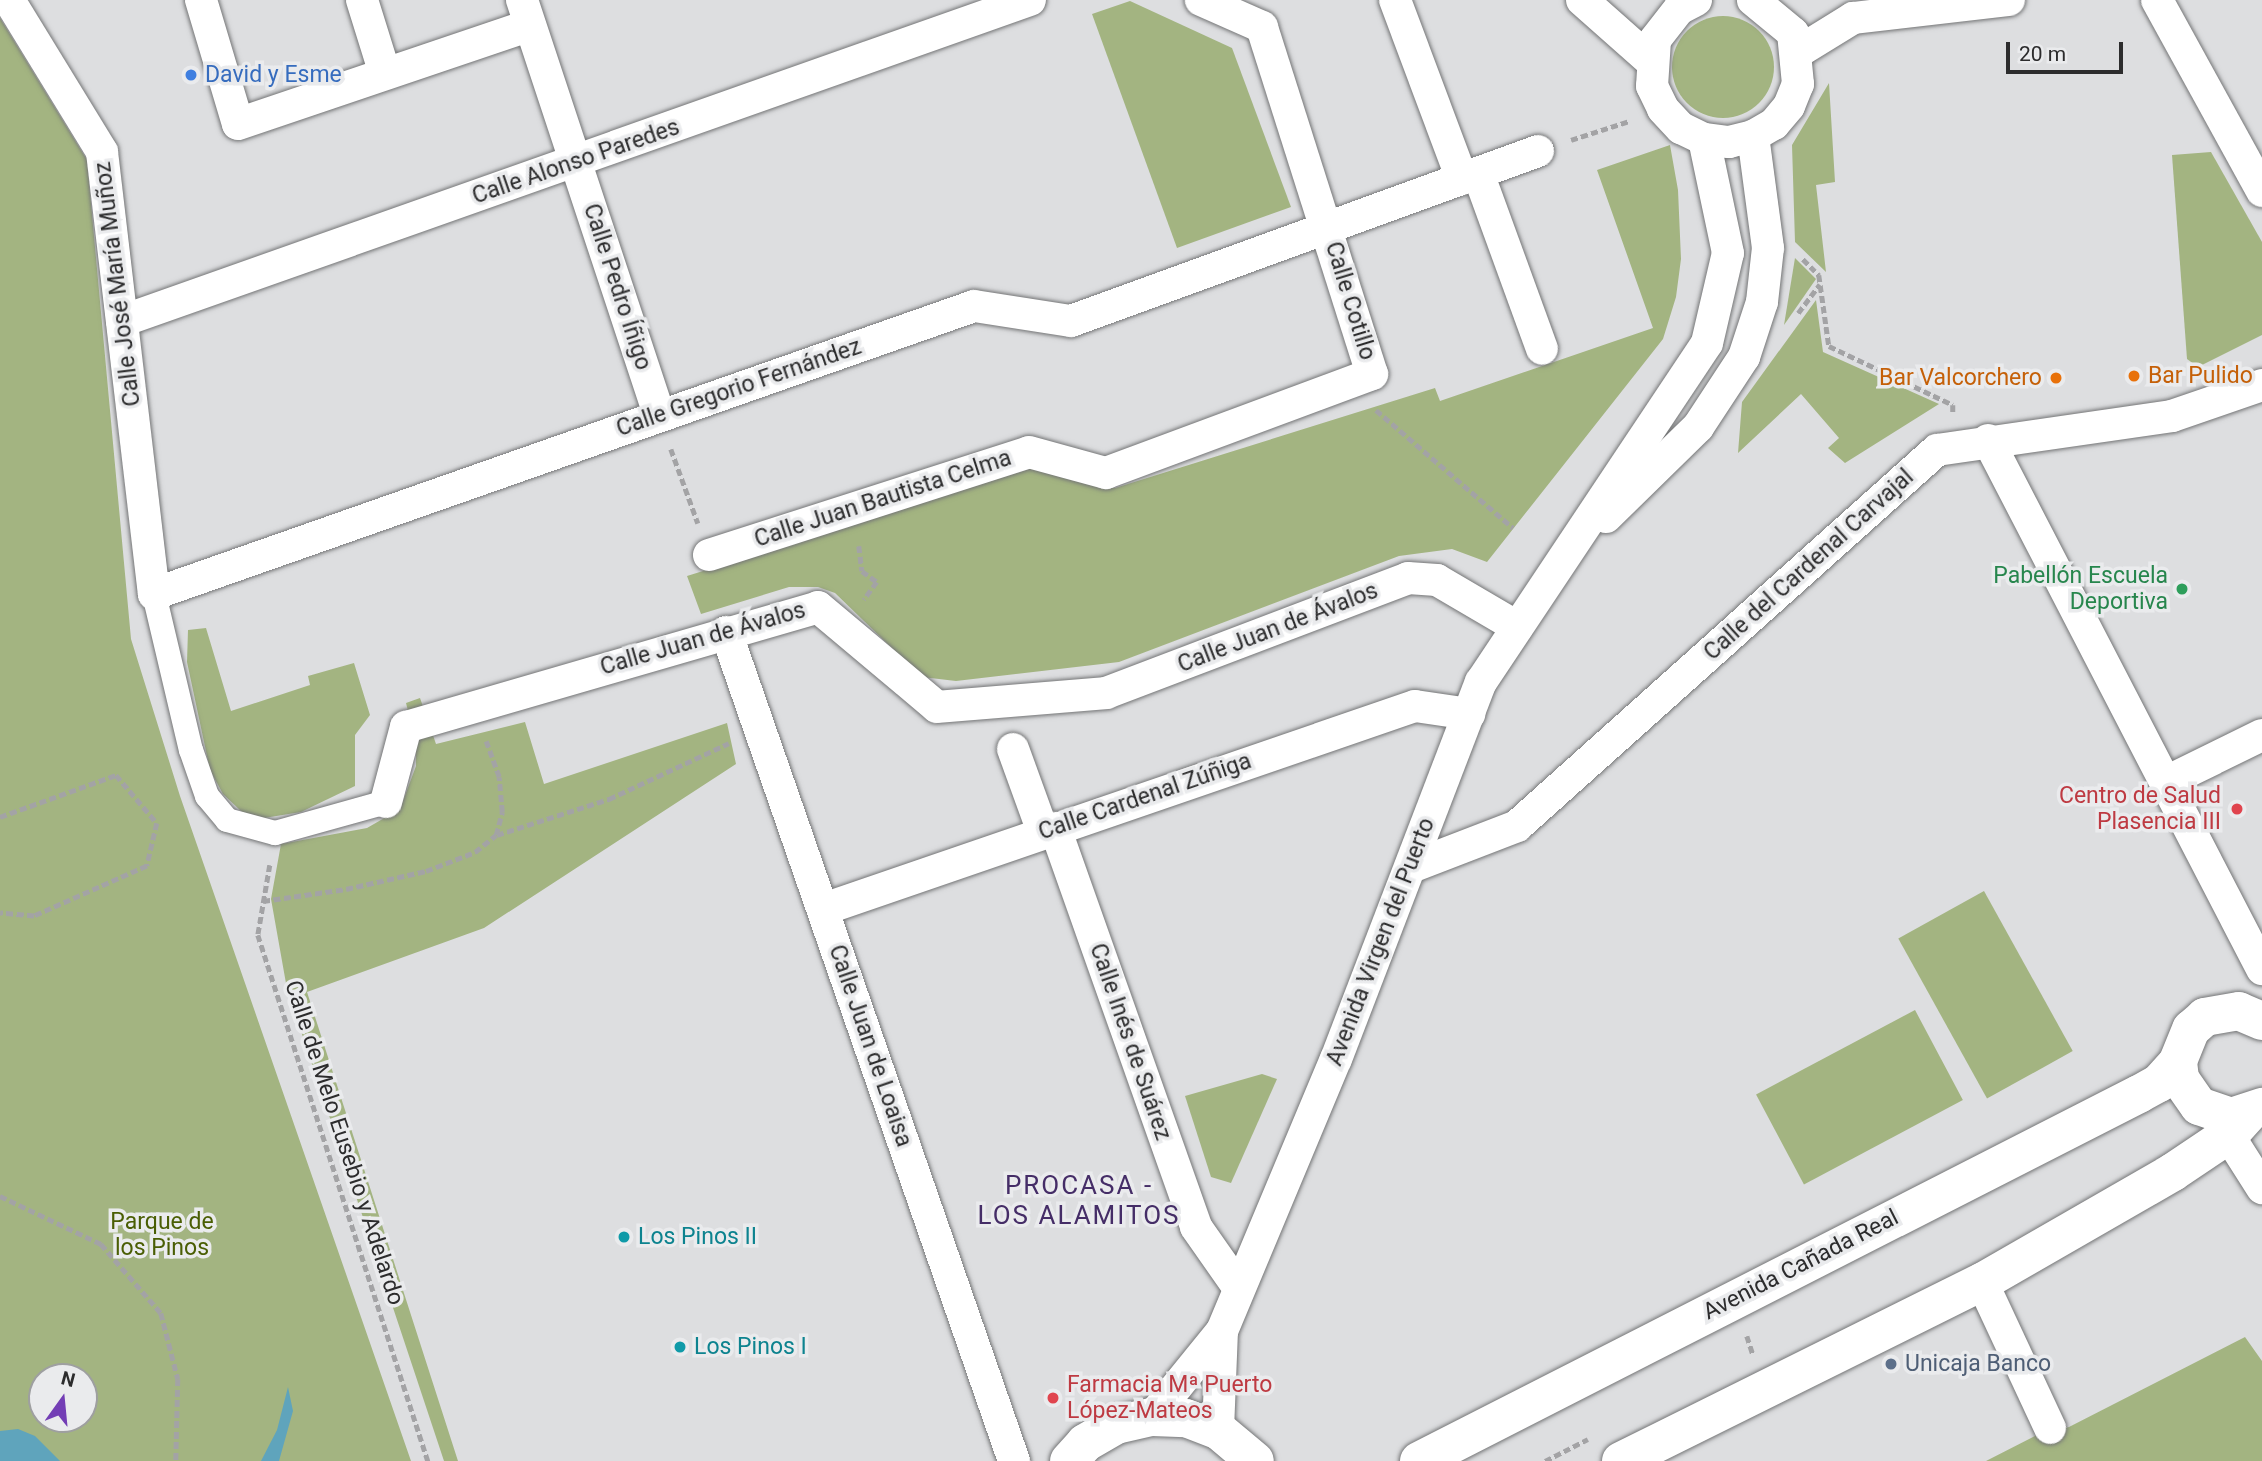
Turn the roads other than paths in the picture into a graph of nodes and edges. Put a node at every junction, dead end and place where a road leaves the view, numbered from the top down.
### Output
1 (9, 0) edge
2 (201, 0) edge
3 (362, 0) edge
4 (1030, 0) edge
5 (1200, 0) edge
6 (1395, 0) edge
7 (1582, 0) edge
8 (1753, 0) edge
9 (2010, 0) edge
10 (2157, 0) edge
11 (1680, 3) edge
12 (526, 12) edge
13 (1853, 18) junction
14 (1781, 19) junction
15 (1798, 52) junction
16 (1651, 61) junction
17 (385, 74) junction
18 (1754, 136) junction
19 (1704, 139) junction
20 (1538, 151) road end
21 (576, 163) junction
22 (1470, 176) junction
23 (2262, 191) edge
24 (1327, 228) junction
25 (122, 321) junction
26 (1542, 349) dead end
27 (1359, 379) joint
28 (2262, 386) edge
29 (659, 415) junction
30 (1988, 440) junction
31 (709, 555) road end
32 (1559, 562) junction
33 (154, 594) junction
34 (1517, 627) junction
35 (726, 632) junction
36 (1469, 714) junction
37 (2262, 735) edge
38 (1013, 748) dead end
39 (2166, 782) junction
40 (386, 802) joint
41 (1049, 830) junction
42 (1411, 867) junction
43 (824, 909) junction
44 (2262, 969) edge
45 (2254, 1010) edge
46 (2178, 1062) junction
47 (2239, 1117) edge
48 (2262, 1188) edge
49 (1982, 1282) junction
50 (1238, 1287) junction
51 (1222, 1331) junction
52 (1152, 1417) junction
53 (2050, 1428) dead end
54 (1218, 1430) junction
55 (1014, 1461) edge
56 (1069, 1461) edge
57 (1255, 1461) edge
58 (1419, 1461) edge
59 (1620, 1461) edge

1 - 25 street, Calle José María Muñoz
2 - 17 street
3 - 17 street
4 - 21 street, Calle Alonso Paredes
5 - 24 street
6 - 22 street
7 - 16 street
8 - 14 street
9 - 13 street
10 - 23 street
11 - 16 street
12 - 17 street
12 - 21 street, Calle Pedro Íñigo
13 - 14 street
13 - 15 street
14 - 15 street
15 - 18 street
16 - 19 street
18 - 19 street
18 - 32 street, Avenida Virgen del Puerto
19 - 32 street, Avenida Virgen del Puerto
20 - 22 street, Calle Gregorio Fernández
21 - 25 street, Calle Alonso Paredes
21 - 29 street, Calle Pedro Íñigo
22 - 24 street, Calle Gregorio Fernández
22 - 26 street
24 - 27 street, Calle Cotillo
24 - 29 street, Calle Gregorio Fernández
25 - 33 street, Calle José María Muñoz
27 - 31 street, Calle Juan Bautista Celma
28 - 30 street, Calle del Cardenal Carvajal
29 - 33 street, Calle Gregorio Fernández
30 - 39 street
30 - 42 street, Calle del Cardenal Carvajal
32 - 34 street, Avenida Virgen del Puerto
33 - 40 street
34 - 35 street, Calle Juan de Ávalos
34 - 36 street, Avenida Virgen del Puerto
35 - 40 street, Calle Juan de Ávalos
35 - 43 street, Calle Juan de Loaisa
36 - 41 street, Calle Cardenal Zúñiga
36 - 42 street, Avenida Virgen del Puerto
37 - 39 street
38 - 41 street, Calle Inés de Suárez
39 - 44 street
41 - 43 street, Calle Cardenal Zúñiga
41 - 50 street, Calle Inés de Suárez
42 - 50 street, Avenida Virgen del Puerto
43 - 55 street, Calle Juan de Loaisa
45 - 46 main road, Avenida Cañada Real
46 - 47 main road
46 - 58 main road, Avenida Cañada Real
47 - 48 street
47 - 49 main road
49 - 53 street
49 - 59 main road
50 - 51 street, Avenida Virgen del Puerto
51 - 52 street, Avenida Virgen del Puerto
51 - 54 street, Avenida Virgen del Puerto
52 - 54 main road
52 - 56 main road
54 - 57 main road

